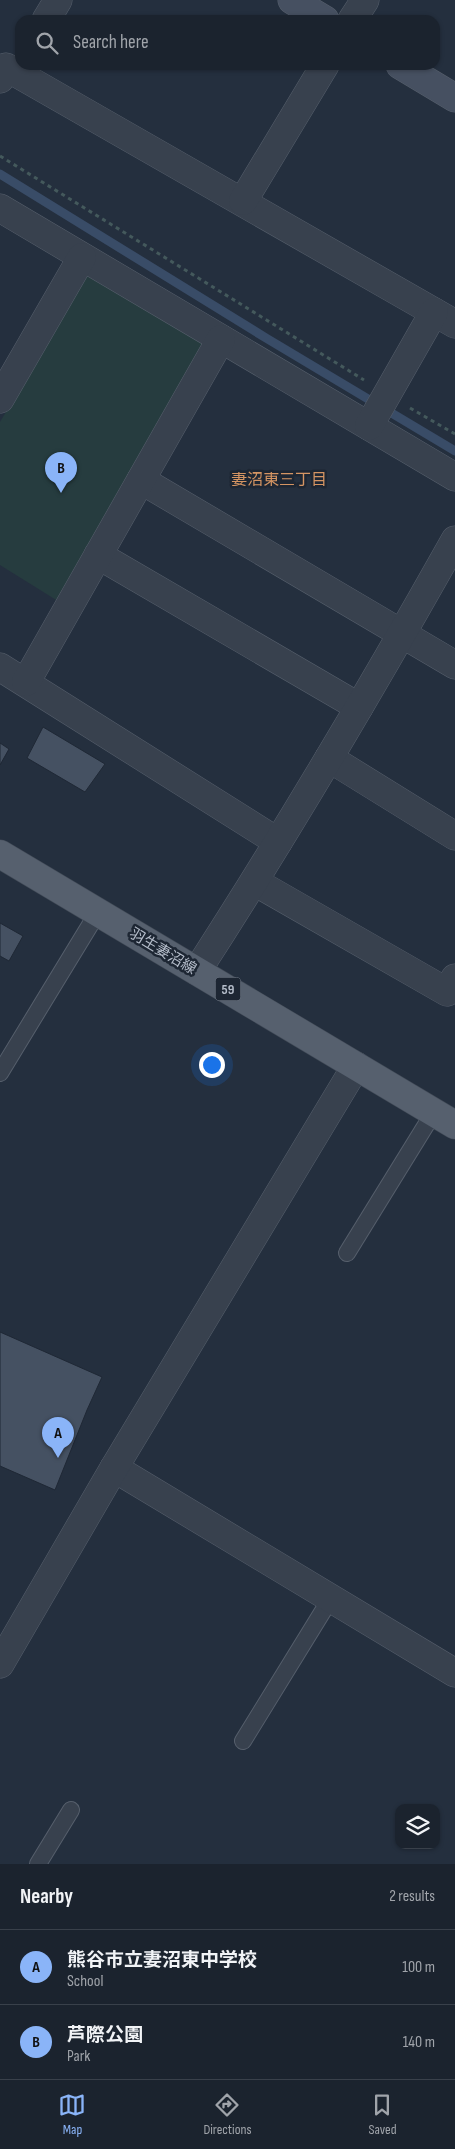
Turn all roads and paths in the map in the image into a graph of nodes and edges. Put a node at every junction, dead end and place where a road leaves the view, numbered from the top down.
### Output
1 (58, 0) edge
2 (292, 0) edge
3 (365, 0) edge
4 (49, 15) edge
5 (317, 15) edge
6 (355, 15) edge
7 (322, 70) edge
8 (408, 70) edge
9 (12, 72) edge
10 (455, 98) edge
11 (0, 156) edge
12 (243, 202) junction
13 (0, 208) edge
14 (82, 257) junction
15 (444, 318) edge
16 (221, 339) junction
17 (366, 381) dead end
18 (0, 399) edge
19 (408, 406) dead end
20 (369, 426) junction
21 (455, 434) edge
22 (455, 477) edge
23 (141, 480) junction
24 (455, 540) edge
25 (98, 555) junction
26 (402, 634) junction
27 (455, 665) edge
28 (0, 667) edge
29 (26, 682) junction
30 (359, 707) junction
31 (329, 758) junction
32 (455, 836) edge
33 (278, 842) junction
34 (0, 854) edge
35 (255, 882) junction
36 (98, 912) junction
37 (197, 971) junction
38 (455, 978) edge
39 (356, 1066) junction
40 (0, 1073) edge
41 (444, 1118) edge
42 (348, 1253) dead end
43 (114, 1468) junction
44 (330, 1598) junction
45 (0, 1664) edge
46 (455, 1673) edge
47 (243, 1741) dead end
48 (71, 1810) dead end
49 (38, 1864) edge

1 - 4 street
2 - 5 street
3 - 6 street
7 - 12 street
8 - 10 street
9 - 12 street
11 - 17 path
12 - 15 street
13 - 14 street
14 - 16 street
14 - 18 street
15 - 20 street
16 - 20 street
16 - 23 street
19 - 21 path
20 - 22 street
23 - 25 street
23 - 26 street
24 - 26 street
25 - 29 street
25 - 30 street
26 - 27 street
26 - 30 street
28 - 29 street
29 - 33 street
30 - 31 street
31 - 32 street
31 - 33 street
33 - 35 street
34 - 36 main road, 羽生妻沼線 / 59
35 - 37 street
35 - 38 street
36 - 37 main road, 羽生妻沼線 / 59
36 - 40 lane
37 - 39 main road, 羽生妻沼線 / 59
39 - 41 main road, 羽生妻沼線 / 59
39 - 43 street
41 - 42 lane
43 - 44 street
43 - 45 street
44 - 46 street
44 - 47 lane
48 - 49 lane

